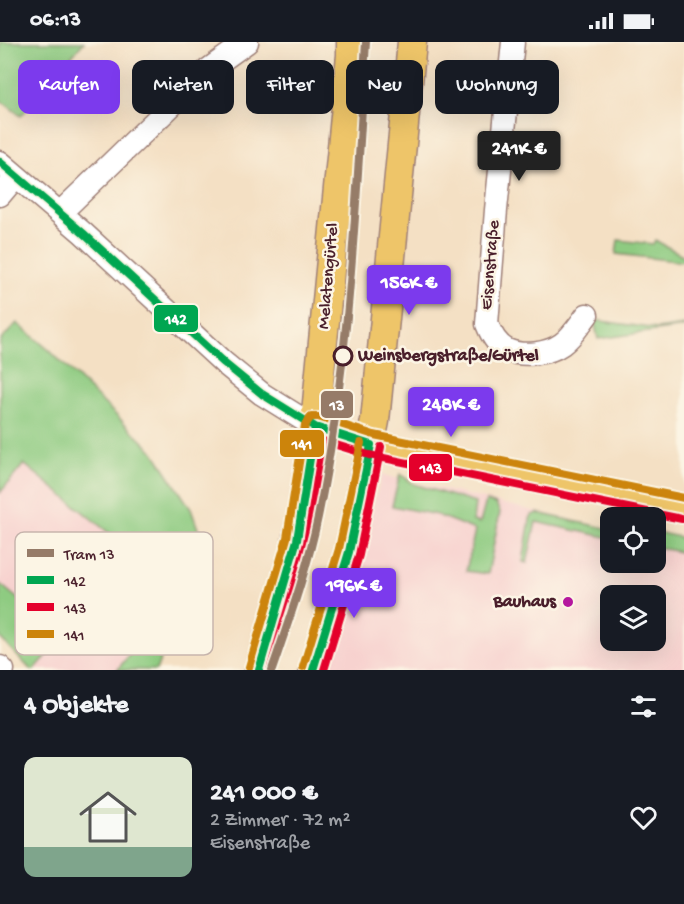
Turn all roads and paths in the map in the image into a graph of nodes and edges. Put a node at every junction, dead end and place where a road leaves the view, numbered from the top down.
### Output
1 (247, 42) edge
2 (513, 42) edge
3 (353, 46) edge
4 (409, 49) edge
5 (8, 169) edge
6 (0, 195) edge
7 (60, 213) junction
8 (587, 315) dead end
9 (315, 427) junction
10 (371, 445) junction
11 (684, 509) edge
12 (259, 670) edge
13 (313, 670) edge

1 - 7 street
2 - 8 street, Eisenstraße
3 - 9 main road, Melatengürtel
4 - 10 main road
5 - 6 street
5 - 7 street
7 - 9 street
9 - 10 main road
9 - 12 main road, Melatengürtel
10 - 11 main road
10 - 13 main road

